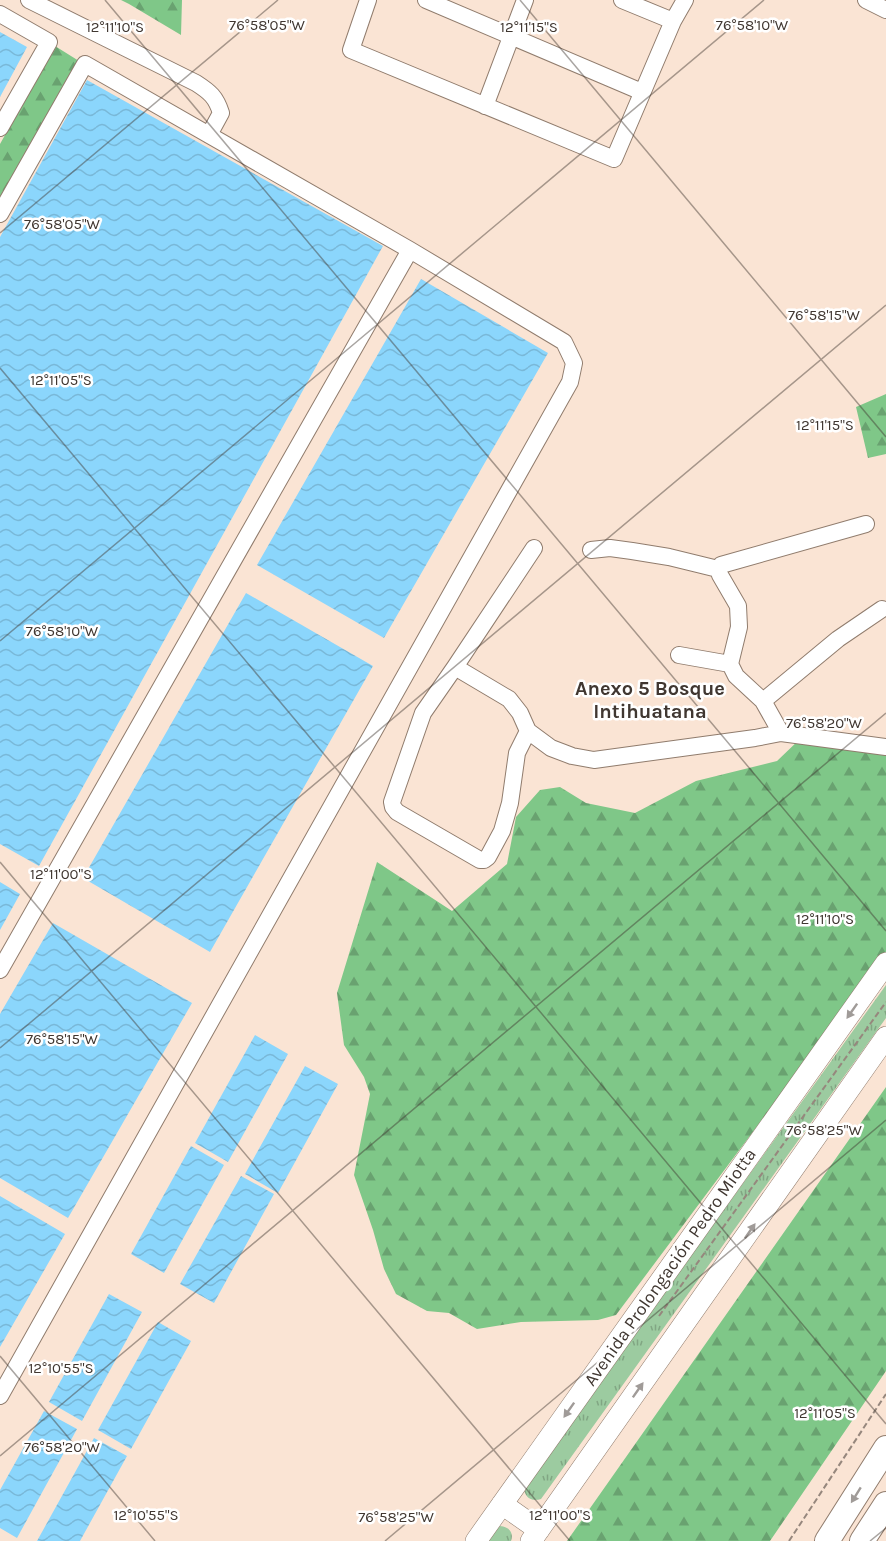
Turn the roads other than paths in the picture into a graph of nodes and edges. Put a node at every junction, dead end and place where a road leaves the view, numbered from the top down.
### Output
1 (29, 0) edge
2 (368, 0) edge
3 (426, 0) edge
4 (525, 0) edge
5 (622, 0) edge
6 (685, 0) edge
7 (866, 0) edge
8 (886, 10) edge
9 (0, 14) edge
10 (673, 21) junction
11 (512, 36) junction
12 (642, 92) junction
13 (485, 106) junction
14 (0, 128) edge
15 (209, 135) junction
16 (0, 214) edge
17 (410, 250) junction
18 (866, 524) dead end
19 (534, 548) dead end
20 (591, 550) dead end
21 (718, 569) junction
22 (882, 609) dead end
23 (679, 655) dead end
24 (730, 664) junction
25 (455, 667) junction
26 (763, 701) junction
27 (528, 730) junction
28 (782, 733) junction
29 (886, 747) edge
30 (886, 963) edge
31 (0, 970) edge
32 (886, 1037) edge
33 (0, 1396) edge
34 (886, 1448) edge
35 (502, 1504) junction
36 (886, 1504) edge
37 (535, 1535) edge
38 (476, 1541) edge
39 (827, 1541) edge
40 (862, 1541) edge

1 - 15 street
2 - 13 street
3 - 11 street
4 - 11 street
5 - 10 street
6 - 10 street
7 - 8 street
9 - 14 street
10 - 12 street
11 - 12 street
11 - 13 street
12 - 13 street
15 - 16 street
15 - 17 street
17 - 31 street
17 - 33 street
18 - 21 street
19 - 25 street
20 - 21 street
21 - 24 street
22 - 26 street
23 - 24 street
24 - 26 street
25 - 27 street
25 - 27 street
26 - 28 street
27 - 28 street
28 - 29 street
30 -> 35 main road, Avenida Prolongación Pedro Miotta
37 -> 32 main road
34 -> 39 highway
35 - 37 main road
35 - 38 main road, Avenida Prolongación Pedro Miotta
36 - 40 highway

